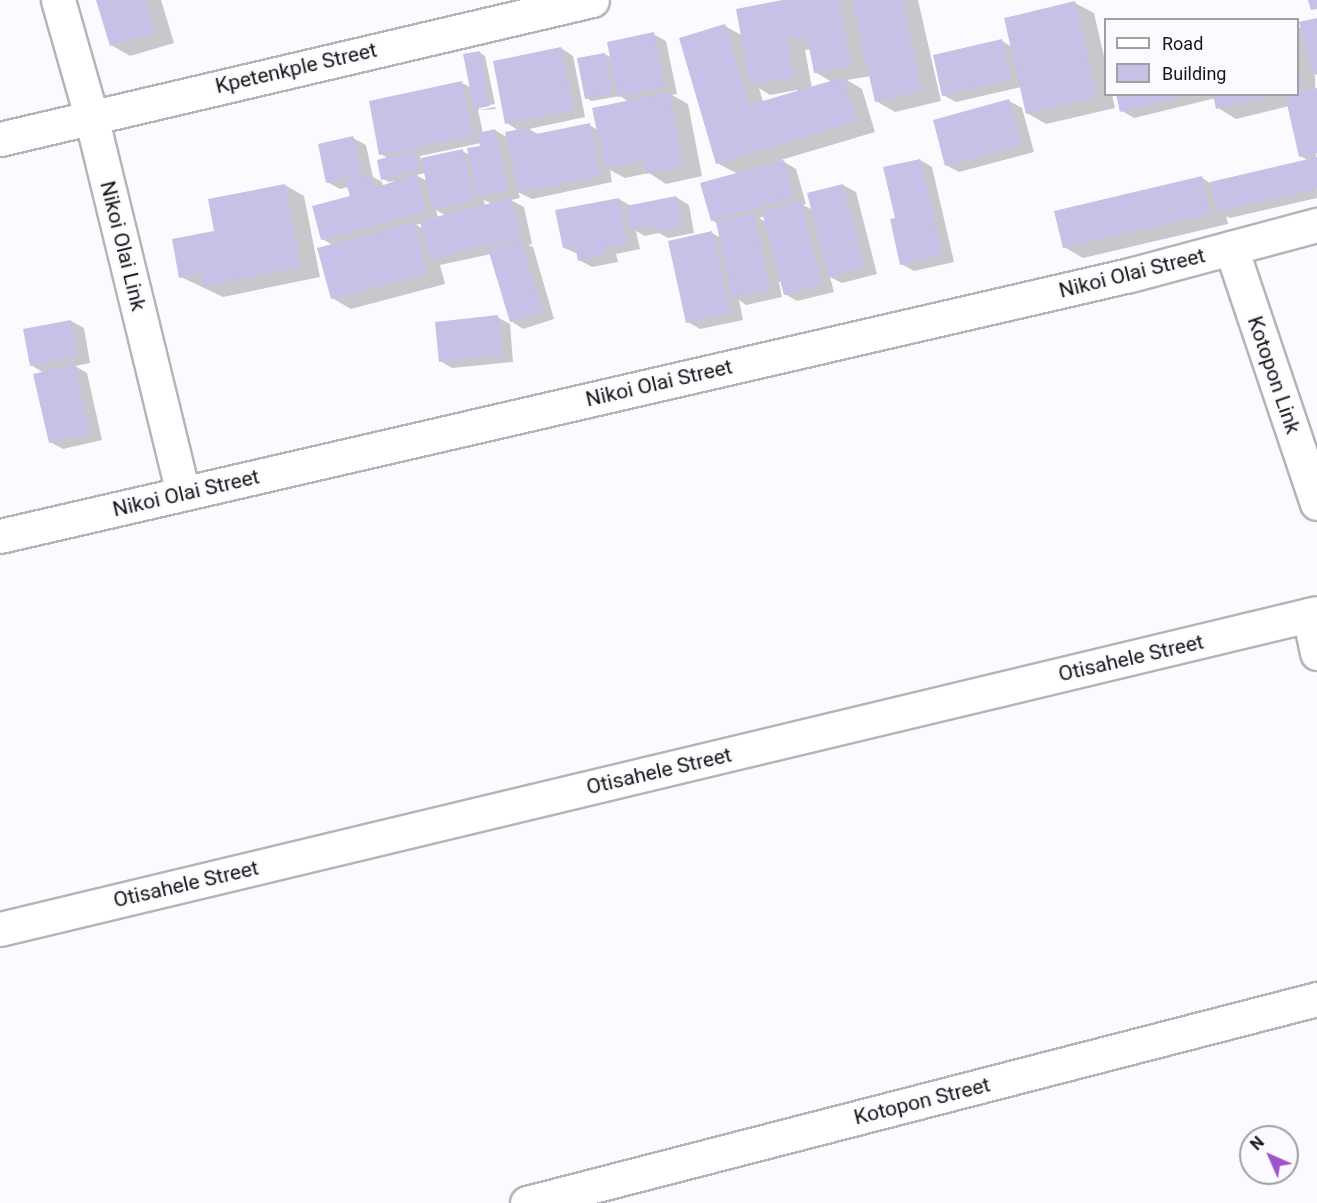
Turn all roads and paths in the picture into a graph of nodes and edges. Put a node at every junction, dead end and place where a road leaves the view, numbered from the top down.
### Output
1 (58, 0) edge
2 (592, 0) edge
3 (91, 116) junction
4 (0, 139) edge
5 (1317, 225) edge
6 (1231, 248) junction
7 (183, 493) junction
8 (1317, 503) edge
9 (0, 536) edge
10 (1313, 614) edge
11 (1317, 652) edge
12 (0, 929) edge
13 (1317, 999) edge
14 (527, 1203) edge

1 - 3 street, Nikoi Olai Link
2 - 3 street, Kpetenkple Street
3 - 4 street, Kpetenkple Street
3 - 7 street, Nikoi Olai Link
5 - 6 street, Nikoi Olai Street
6 - 7 street, Nikoi Olai Street
6 - 8 street, Kotopon Link
7 - 9 street, Nikoi Olai Street
10 - 11 street
10 - 12 street, Otisahele Street
13 - 14 street, Kotopon Street

